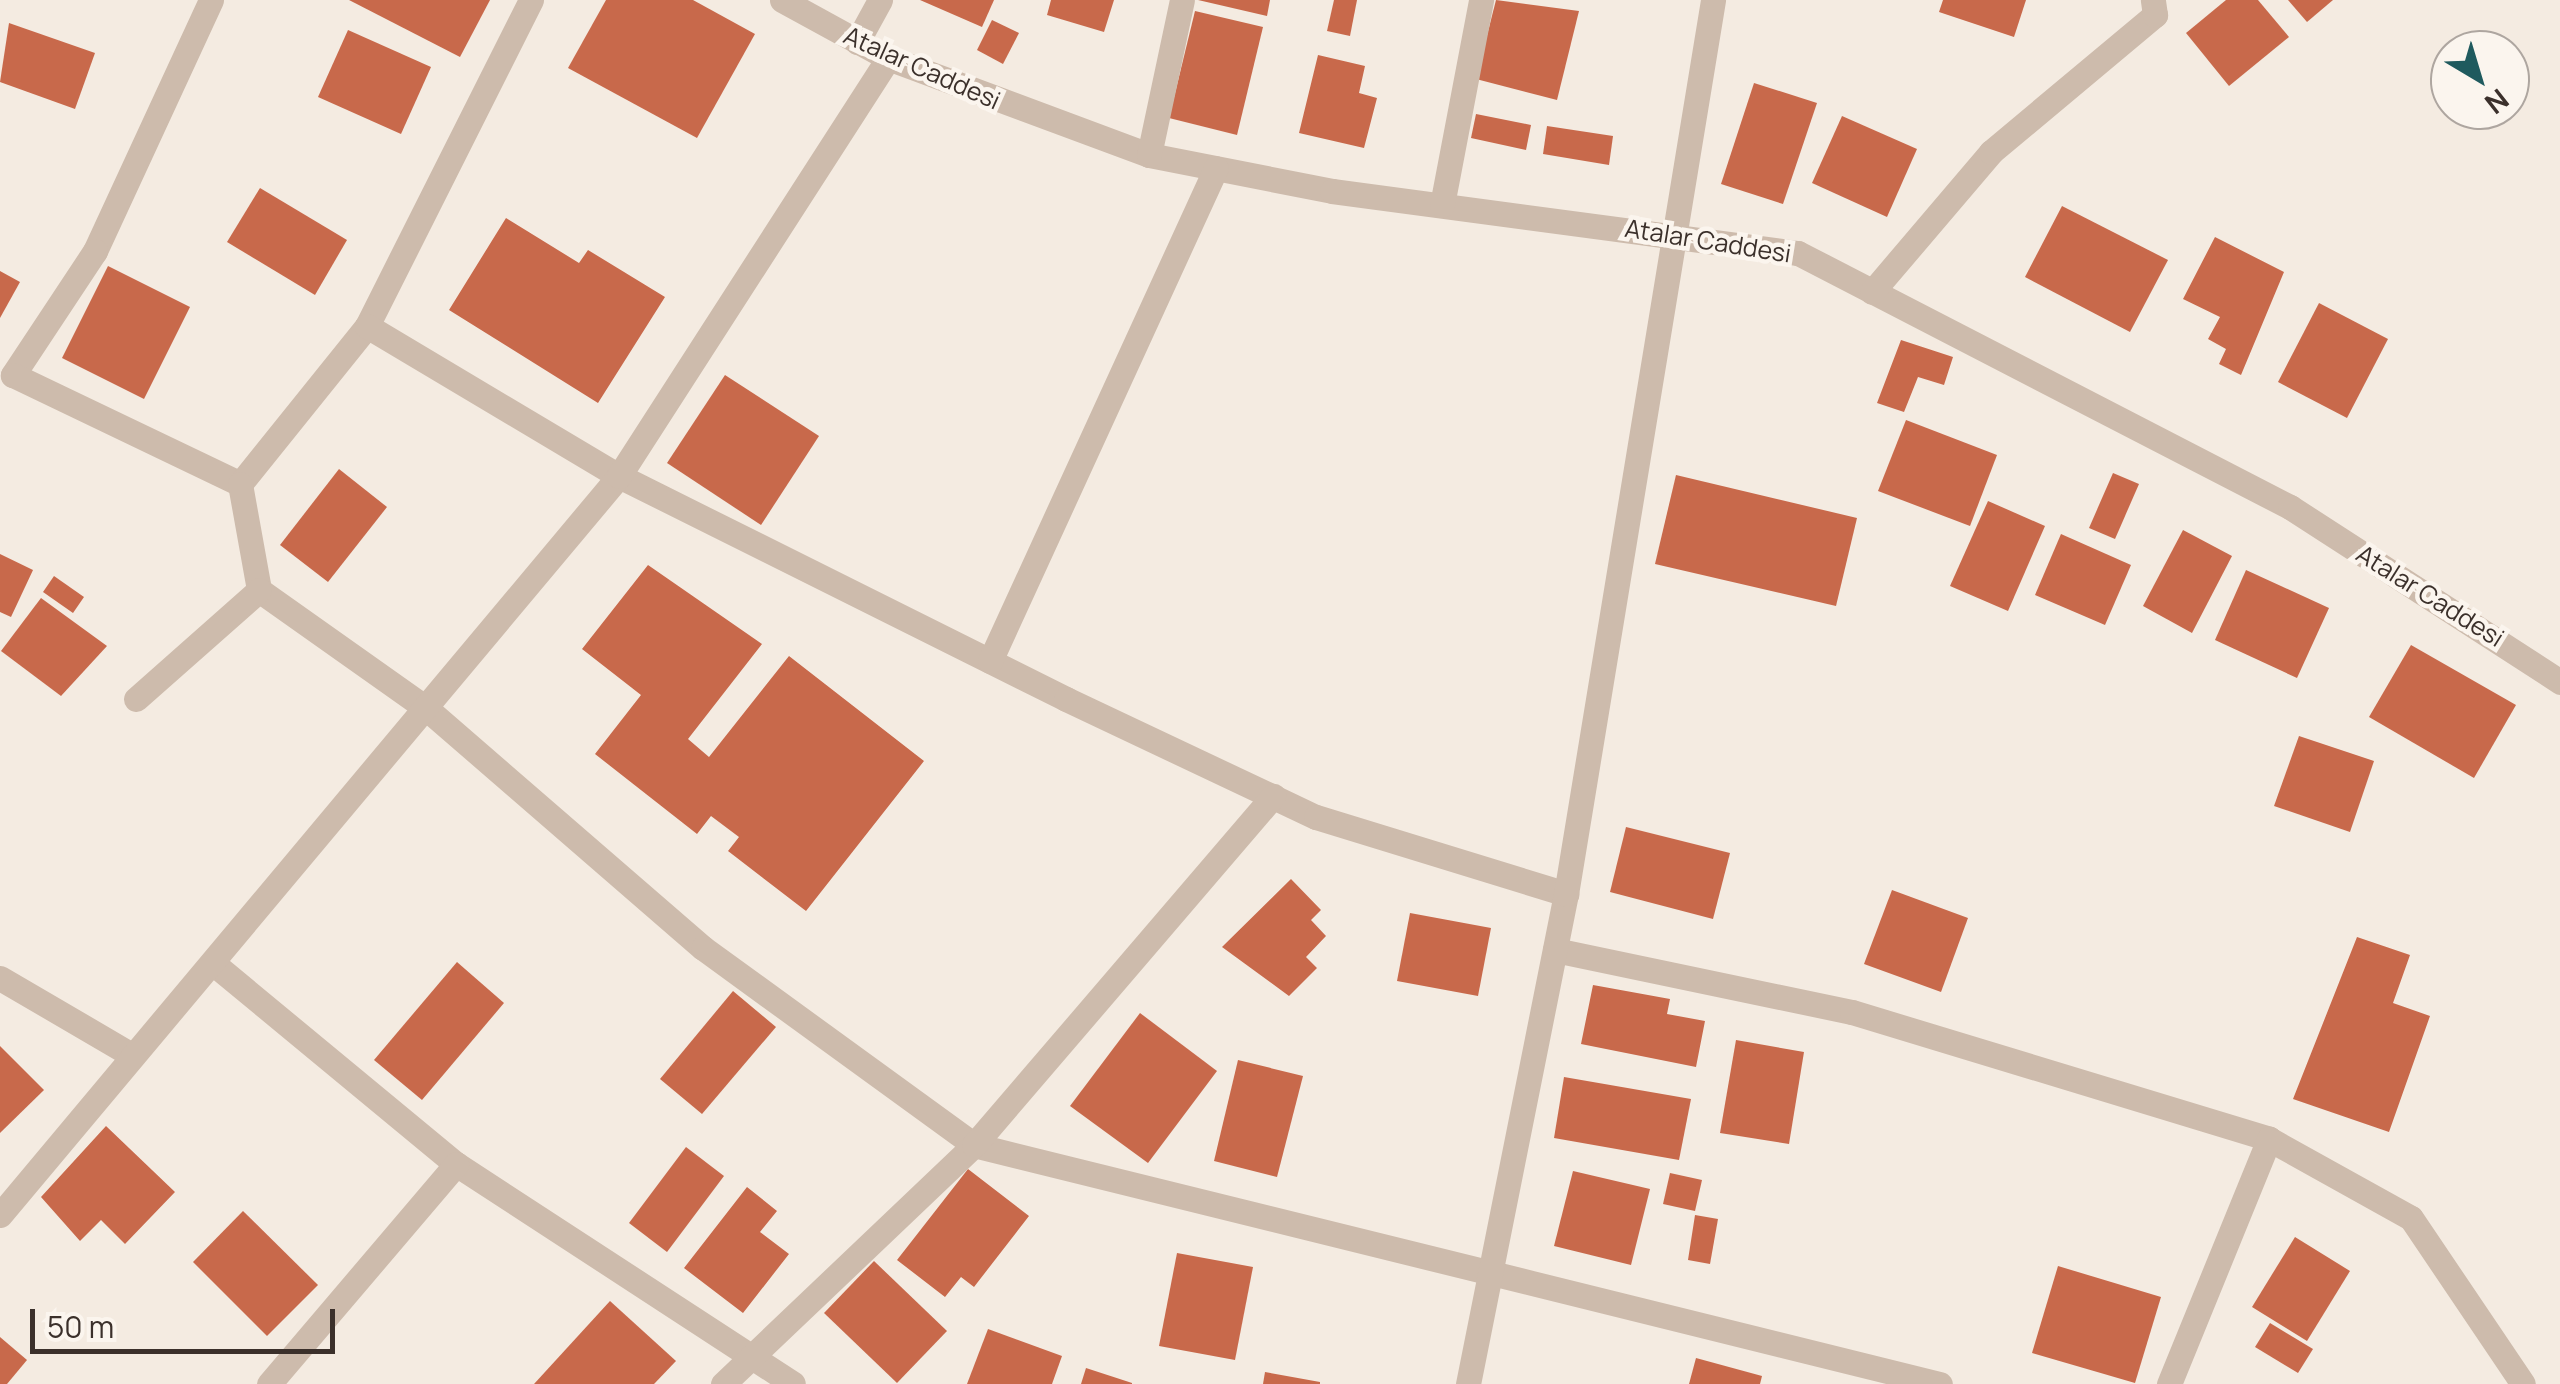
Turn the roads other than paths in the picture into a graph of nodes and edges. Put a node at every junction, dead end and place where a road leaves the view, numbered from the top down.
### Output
1 (211, 0) edge
2 (531, 0) edge
3 (782, 0) edge
4 (880, 0) edge
5 (1182, 0) edge
6 (1481, 0) edge
7 (1714, 0) edge
8 (2153, 0) edge
9 (858, 42) junction
10 (888, 58) junction
11 (1149, 154) junction
12 (1216, 168) junction
13 (1442, 205) junction
14 (1675, 234) junction
15 (1872, 292) junction
16 (367, 326) junction
17 (619, 476) junction
18 (240, 484) junction
19 (259, 590) junction
20 (990, 661) junction
21 (2560, 682) edge
22 (136, 700) dead end
23 (427, 709) junction
24 (1274, 796) junction
25 (1566, 894) junction
26 (1555, 950) junction
27 (214, 964) junction
28 (0, 978) edge
29 (130, 1054) junction
30 (2268, 1139) junction
31 (974, 1145) junction
32 (456, 1164) junction
33 (0, 1215) edge
34 (1489, 1276) junction
35 (747, 1356) junction
36 (269, 1384) edge
37 (724, 1384) edge
38 (792, 1384) edge
39 (1468, 1384) edge
40 (1940, 1384) edge
41 (2169, 1384) edge
42 (2524, 1384) edge

1 - 18 street
2 - 16 street
3 - 9 street, Atalar Caddesi
4 - 9 street
5 - 11 street
6 - 13 street
7 - 14 street
8 - 15 street
9 - 10 street, Atalar Caddesi
10 - 11 street, Atalar Caddesi
10 - 17 street
11 - 12 street, Atalar Caddesi
12 - 13 street, Atalar Caddesi
12 - 20 street
13 - 14 street, Atalar Caddesi
14 - 15 street, Atalar Caddesi
14 - 25 street
15 - 21 street, Atalar Caddesi
16 - 17 street
16 - 18 street
17 - 20 street
17 - 23 street
18 - 19 street
19 - 22 street
19 - 23 street
20 - 24 street
23 - 27 street
23 - 31 street
24 - 25 street
24 - 31 street
25 - 26 street
26 - 30 street
26 - 34 street
27 - 29 street
27 - 32 street
28 - 29 street
29 - 33 street
30 - 41 street
30 - 42 street
31 - 34 street
31 - 35 street
32 - 35 street
32 - 36 street
34 - 39 street
34 - 40 street
35 - 37 street
35 - 38 street

